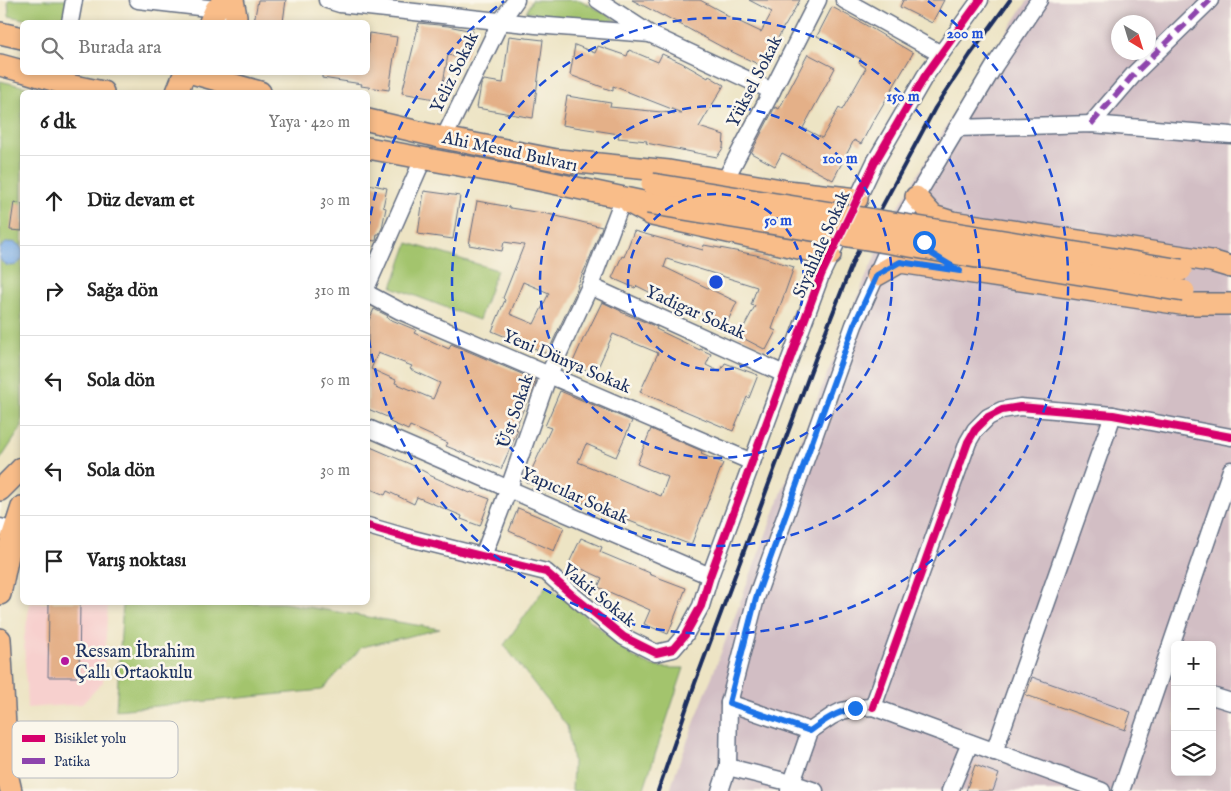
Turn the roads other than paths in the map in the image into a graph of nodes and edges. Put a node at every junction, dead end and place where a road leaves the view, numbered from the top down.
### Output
1 (74, 0) edge
2 (138, 0) edge
3 (516, 0) edge
4 (598, 0) edge
5 (818, 0) edge
6 (844, 0) edge
7 (980, 0) edge
8 (1039, 0) edge
9 (1210, 0) edge
10 (336, 1) edge
11 (226, 12) edge
12 (70, 20) edge
13 (501, 21) junction
14 (0, 33) edge
15 (650, 34) junction
16 (20, 38) edge
17 (941, 54) junction
18 (0, 65) edge
19 (20, 70) edge
20 (36, 75) edge
21 (185, 75) edge
22 (197, 75) edge
23 (227, 83) edge
24 (93, 90) edge
25 (178, 90) edge
26 (253, 90) edge
27 (772, 91) junction
28 (370, 120) edge
29 (1091, 124) junction
30 (957, 128) junction
31 (1231, 135) edge
32 (444, 138) junction
33 (370, 148) edge
34 (423, 159) junction
35 (558, 160) junction
36 (725, 180) junction
37 (787, 191) junction
38 (650, 193) junction
39 (916, 197) junction
40 (623, 199) junction
41 (857, 199) junction
42 (952, 222) junction
43 (778, 244) junction
44 (830, 255) junction
45 (1231, 267) edge
46 (960, 271) junction
47 (1231, 274) edge
48 (877, 275) junction
49 (370, 279) edge
50 (590, 286) junction
51 (370, 295) edge
52 (1231, 300) edge
53 (1231, 304) edge
54 (549, 374) junction
55 (784, 374) junction
56 (1113, 416) junction
57 (370, 429) edge
58 (1231, 437) edge
59 (752, 462) junction
60 (20, 470) edge
61 (1231, 470) edge
62 (509, 488) junction
63 (0, 490) edge
64 (20, 510) edge
65 (370, 527) edge
66 (6, 534) edge
67 (483, 556) junction
68 (710, 576) junction
69 (0, 594) edge
70 (0, 639) edge
71 (1, 663) edge
72 (1167, 680) edge
73 (1216, 697) edge
74 (1231, 702) edge
75 (729, 703) junction
76 (873, 707) junction
77 (810, 731) junction
78 (970, 743) junction
79 (994, 752) junction
80 (728, 766) junction
81 (6, 781) edge
82 (791, 787) edge
83 (720, 791) edge
84 (815, 791) edge
85 (950, 791) edge
86 (1102, 791) edge
87 (1121, 791) edge

1 - 12 street
2 - 11 street
3 - 13 street, Yeliz Sokak
4 - 15 street
5 - 27 street, Yüksel Sokak
6 - 17 street
7 - 17 street, Siyahlale Sokak
8 - 30 street
9 - 29 street
10 - 13 street
13 - 15 street
13 - 32 street, Yeliz Sokak
14 - 16 main road
15 - 27 street
17 - 41 street, Siyahlale Sokak
18 - 19 main road
20 - 24 main road
21 - 25 main road
22 - 23 main road
23 - 26 main road
27 - 36 street, Yüksel Sokak
28 - 32 main road, Ahi Mesud Bulvarı
29 - 30 street
29 - 31 street
30 - 39 street
32 - 35 main road, Ahi Mesud Bulvarı
33 - 34 main road, Ahi Mesud Bulvarı
34 - 40 main road, Ahi Mesud Bulvarı
34 - 49 street
35 - 36 main road
35 - 38 main road, Ahi Mesud Bulvarı
36 - 37 main road
37 - 41 main road
37 - 43 main road
38 - 40 main road, Ahi Mesud Bulvarı
38 - 47 main road, bridge
38 - 52 main road, bridge
39 - 42 main road
39 - 48 street
40 - 43 main road
40 - 50 street, Üst Sokak
41 - 44 street, Siyahlale Sokak
42 - 45 main road
42 - 46 main road
43 - 44 main road
44 - 55 street, Siyahlale Sokak
46 - 48 main road
46 - 53 main road
48 - 75 street
50 - 54 street, Üst Sokak
50 - 55 street, Yadigar Sokak
51 - 54 street, Yeni Dünya Sokak
54 - 59 street, Yeni Dünya Sokak
54 - 62 street, Üst Sokak
55 - 59 street, Siyahlale Sokak
56 - 58 street
56 - 76 street
56 - 79 street
57 - 62 street, Yapıcılar Sokak
59 - 68 street, Siyahlale Sokak
60 - 63 main road
61 - 72 street
62 - 67 street, Üst Sokak
62 - 68 street, Yapıcılar Sokak
64 - 66 main road
65 - 67 street, Vakit Sokak
66 - 69 main road
67 - 68 street, Vakit Sokak
70 - 71 main road
71 - 81 main road
72 - 87 street
73 - 74 street
75 - 77 street
75 - 80 street
76 - 77 street
76 - 78 street
77 - 82 street
78 - 79 street
78 - 85 street
79 - 86 street
80 - 82 street
80 - 83 street
82 - 84 street

